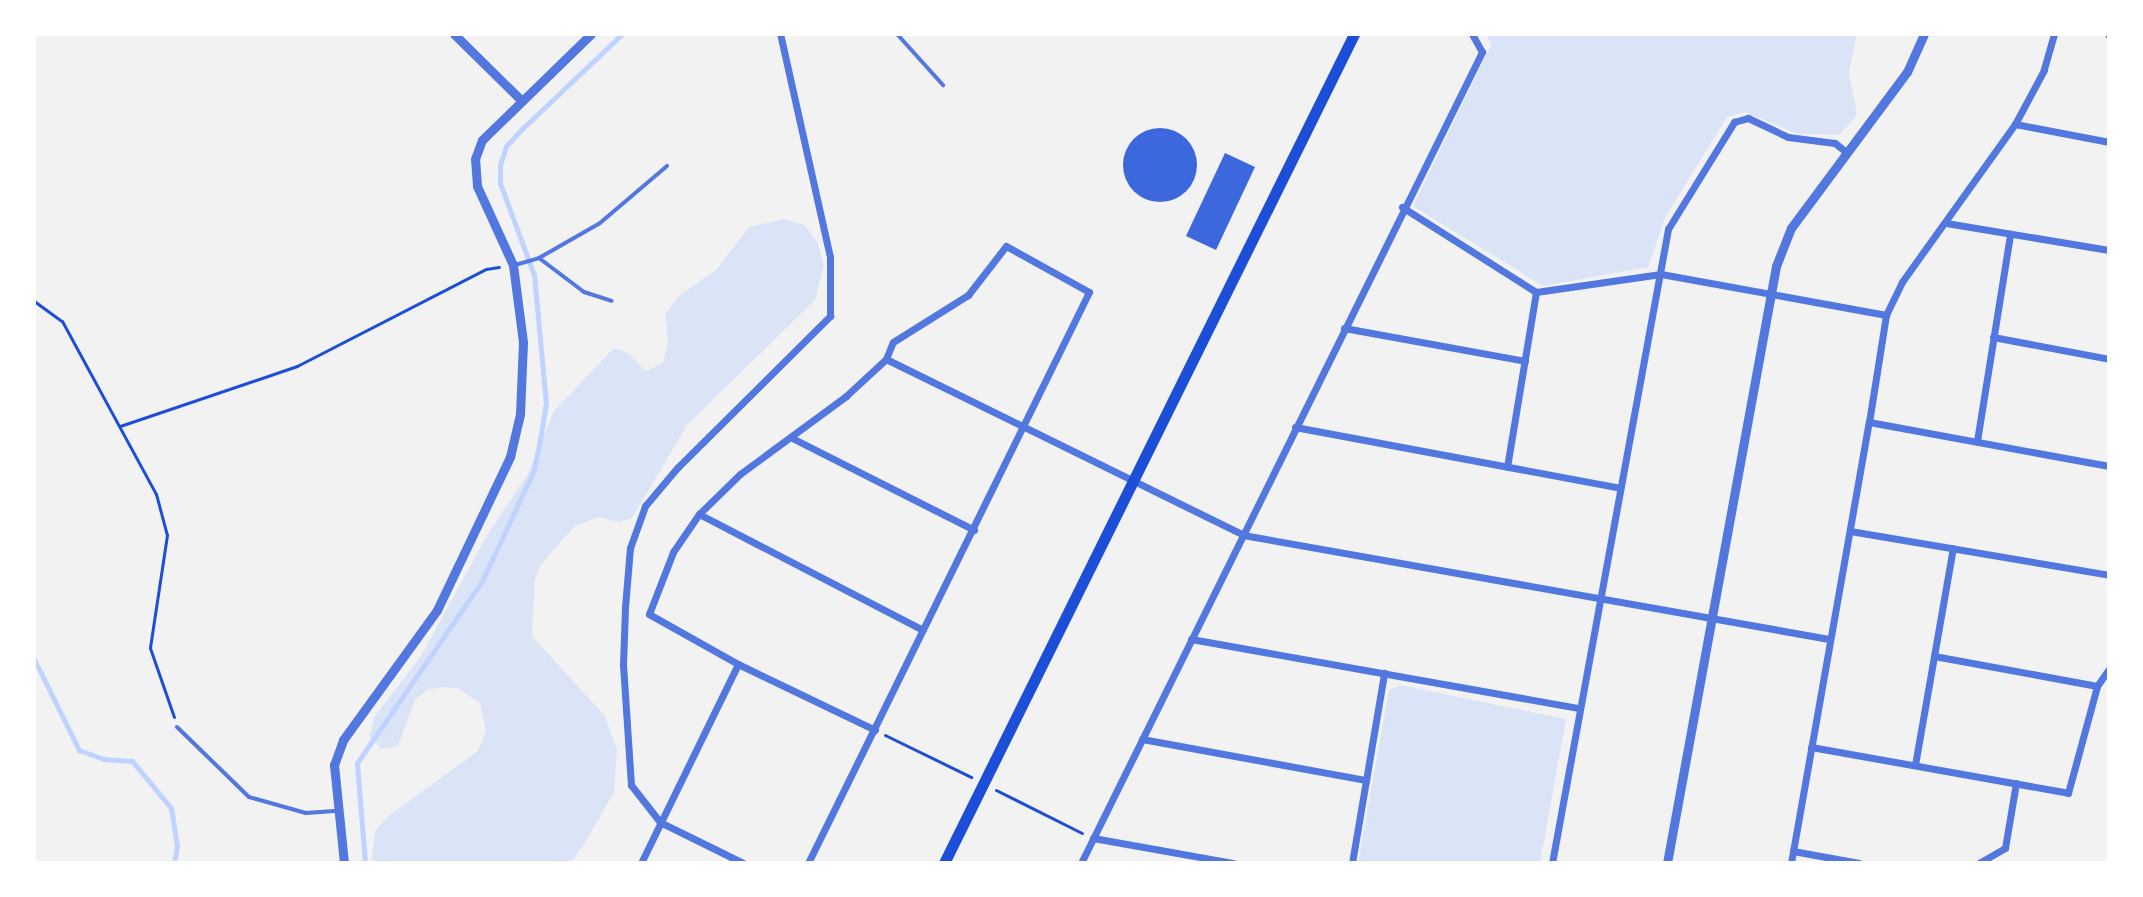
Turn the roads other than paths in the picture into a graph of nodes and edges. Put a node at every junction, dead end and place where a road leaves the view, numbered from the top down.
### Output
1 (454, 34) edge
2 (591, 34) edge
3 (780, 34) edge
4 (897, 34) edge
5 (1354, 34) edge
6 (1472, 34) edge
7 (1924, 34) edge
8 (2054, 34) edge
9 (943, 85) dead end
10 (520, 99) junction
11 (2015, 124) junction
12 (2109, 142) edge
13 (1845, 151) junction
14 (667, 166) dead end
15 (1402, 207) junction
16 (1946, 223) junction
17 (2010, 234) junction
18 (2109, 250) edge
19 (539, 258) junction
20 (513, 265) junction
21 (1661, 274) junction
22 (1536, 292) junction
23 (1770, 294) junction
24 (612, 301) dead end
25 (1886, 315) junction
26 (1344, 328) junction
27 (1993, 337) junction
28 (886, 359) junction
29 (2109, 359) edge
30 (1525, 361) junction
31 (1869, 422) junction
32 (1024, 427) junction
33 (1295, 427) junction
34 (792, 438) junction
35 (1977, 441) junction
36 (2109, 466) edge
37 (1507, 467) junction
38 (1132, 482) junction
39 (1620, 488) junction
40 (699, 514) junction
41 (974, 530) junction
42 (1850, 531) junction
43 (1243, 535) junction
44 (1953, 548) junction
45 (2109, 575) edge
46 (1602, 597) junction
47 (1711, 614) junction
48 (923, 630) junction
49 (1191, 639) junction
50 (1829, 639) junction
51 (1934, 656) junction
52 (738, 664) junction
53 (2109, 669) edge
54 (1384, 673) junction
55 (2097, 686) junction
56 (1579, 708) junction
57 (177, 727) road end
58 (875, 730) junction
59 (1142, 739) junction
60 (1811, 747) junction
61 (1915, 765) junction
62 (1366, 780) junction
63 (2016, 783) junction
64 (338, 811) junction
65 (660, 822) junction
66 (1093, 838) junction
67 (1793, 851) junction
68 (344, 863) edge
69 (641, 863) edge
70 (743, 863) edge
71 (808, 863) edge
72 (944, 863) edge
73 (1081, 863) edge
74 (1234, 863) edge
75 (1352, 863) edge
76 (1552, 863) edge
77 (1667, 863) edge
78 (1791, 863) edge
79 (1859, 863) edge
80 (1979, 863) edge

1 - 10 street
2 - 10 street
3 - 65 street
4 - 9 lane
5 - 38 main road
6 - 15 street
7 - 13 street
8 - 11 street
10 - 20 street
11 - 12 street
11 - 16 street
13 - 21 street
13 - 23 street
14 - 19 lane
15 - 22 street
15 - 26 street
16 - 17 street
16 - 25 street
17 - 18 street
17 - 27 street
19 - 20 lane
19 - 24 lane
20 - 64 street
21 - 22 street
21 - 23 street
21 - 39 street
22 - 30 street
23 - 25 street
23 - 47 street
25 - 31 street
26 - 30 street
26 - 33 street
27 - 29 street
27 - 35 street
28 - 32 street
28 - 32 street
28 - 34 street
30 - 37 street
31 - 35 street
31 - 42 street
32 - 38 street
32 - 41 street
33 - 37 street
33 - 43 street
34 - 40 street
34 - 41 street
35 - 36 street
37 - 39 street
38 - 43 street
38 - 72 main road
39 - 46 street
40 - 48 street
40 - 52 street
41 - 48 street
42 - 44 street
42 - 50 street
43 - 46 street
43 - 49 street
44 - 45 street
44 - 51 street
46 - 47 street
46 - 56 street
47 - 50 street
47 - 77 street
48 - 58 street
49 - 54 street
49 - 59 street
50 - 60 street
51 - 55 street
51 - 61 street
52 - 58 street
52 - 65 street
53 - 55 street
54 - 56 street
54 - 62 street
55 - 63 street
56 - 76 street
57 - 64 lane
58 - 71 street
59 - 62 street
59 - 66 street
60 - 61 street
60 - 67 street
61 - 63 street
62 - 75 street
63 - 80 street
64 - 68 street
65 - 69 street
65 - 70 street
66 - 73 street
66 - 74 street
67 - 78 street
67 - 79 street

